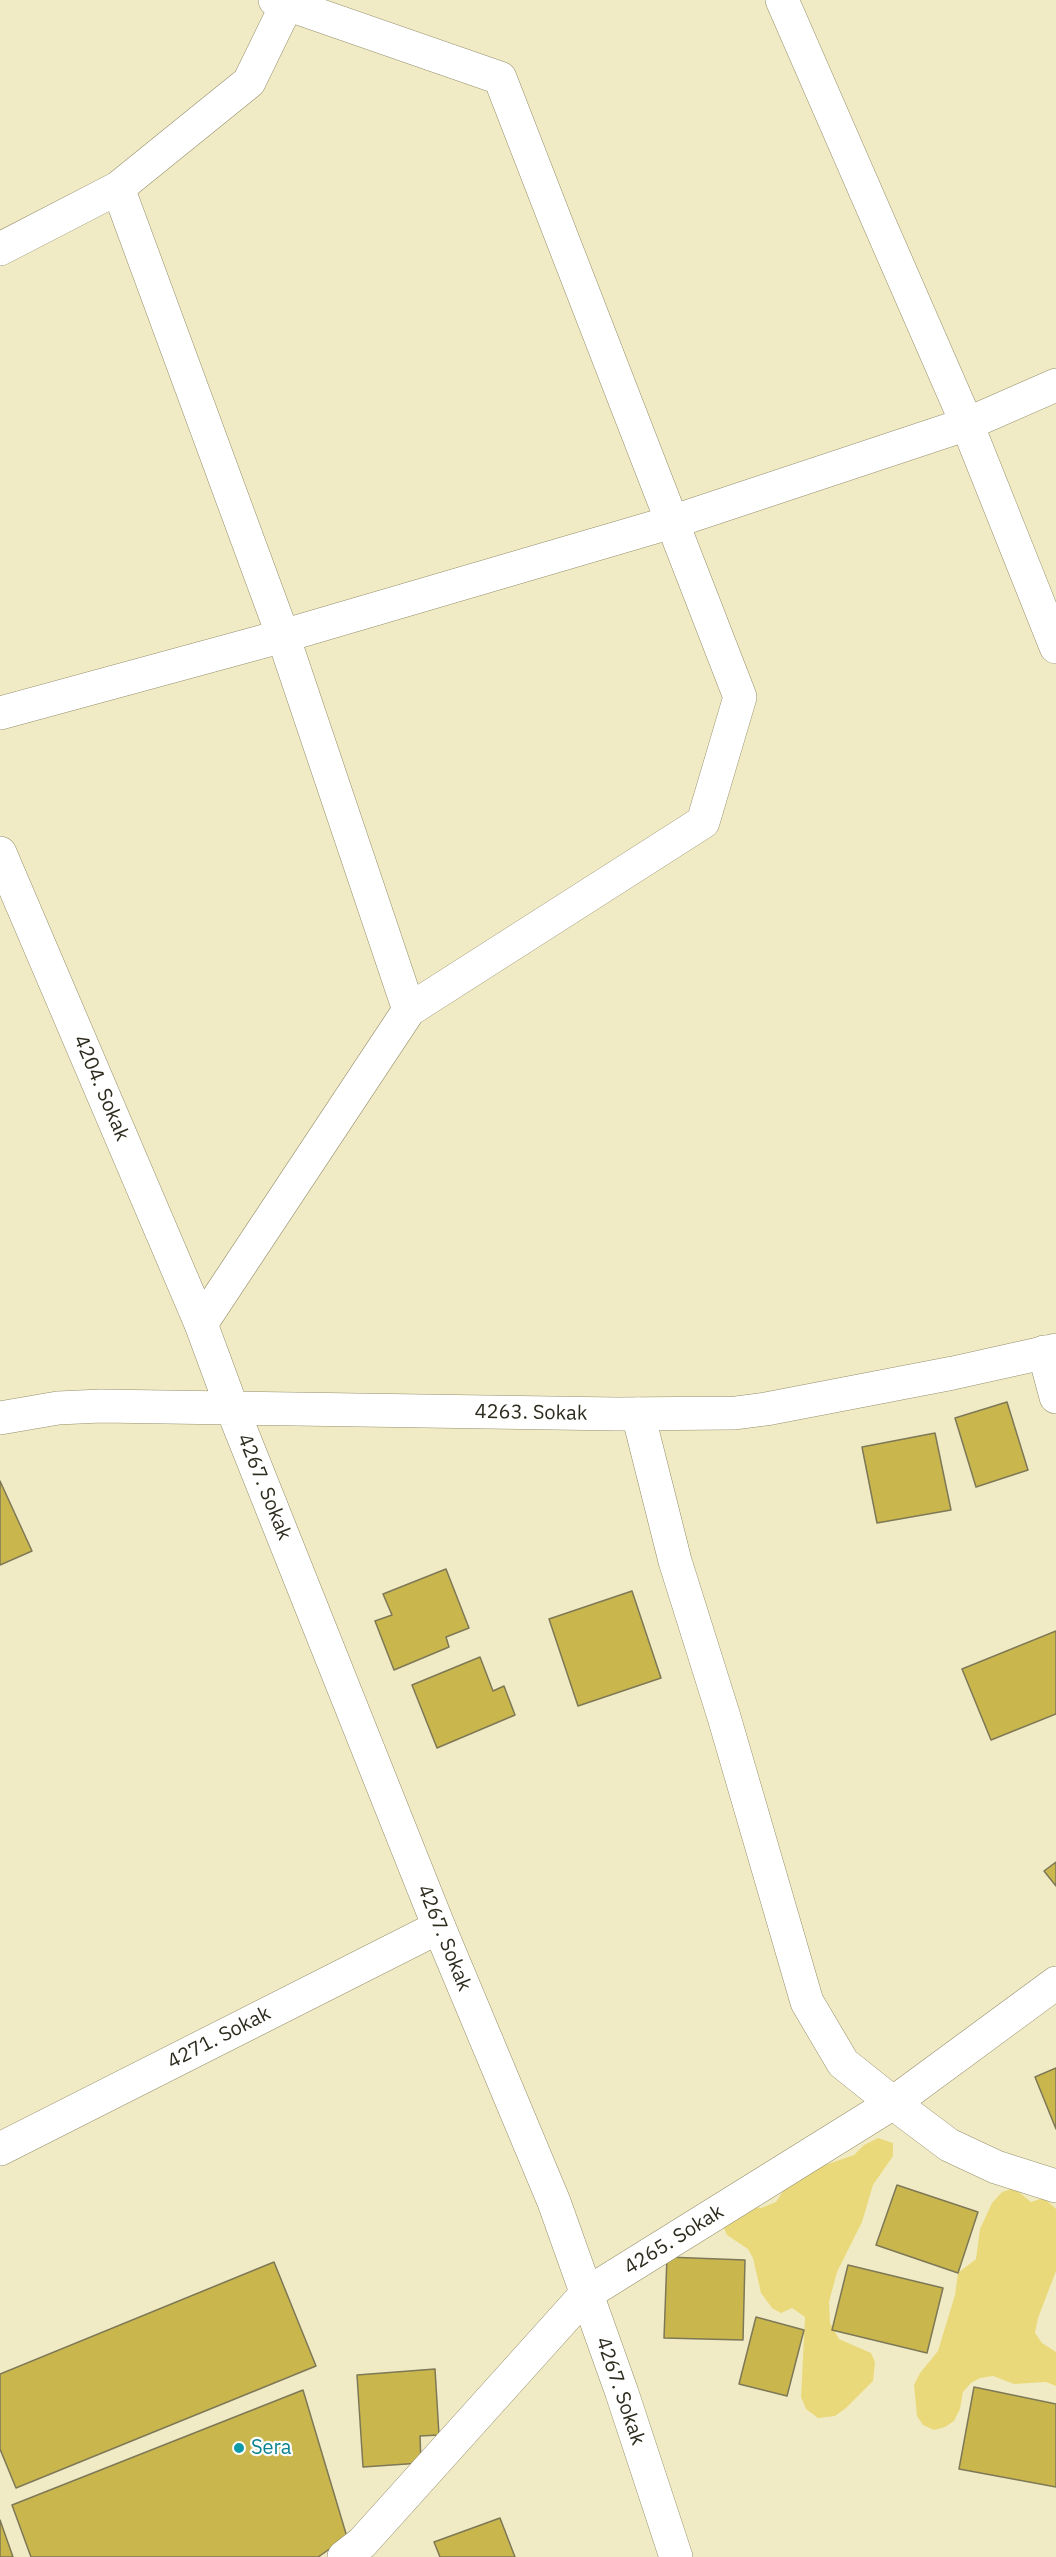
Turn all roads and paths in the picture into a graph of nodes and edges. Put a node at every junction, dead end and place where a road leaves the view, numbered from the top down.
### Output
1 (782, 0) edge
2 (283, 2) edge
3 (118, 188) junction
4 (0, 249) edge
5 (1056, 385) edge
6 (968, 424) junction
7 (672, 522) junction
8 (283, 636) junction
9 (1056, 647) edge
10 (0, 713) edge
11 (0, 853) edge
12 (409, 1010) junction
13 (201, 1323) junction
14 (1050, 1351) edge
15 (1056, 1397) edge
16 (232, 1408) junction
17 (638, 1414) junction
18 (0, 1418) edge
19 (438, 1927) junction
20 (1056, 1983) edge
21 (892, 2103) junction
22 (3, 2141) edge
23 (1056, 2186) edge
24 (586, 2294) junction
25 (344, 2557) edge
26 (676, 2557) edge

1 - 6 street
2 - 3 street
2 - 7 street
3 - 4 street
3 - 8 street
5 - 6 street
6 - 7 street
6 - 9 street
7 - 8 street
7 - 12 street
8 - 10 street
8 - 12 street
11 - 13 street, 4204. Sokak
12 - 13 street
13 - 16 street, 4267. Sokak
14 - 15 street
14 - 17 street, 4263. Sokak
16 - 17 street, 4263. Sokak
16 - 18 street, 4263. Sokak
16 - 19 street, 4267. Sokak
17 - 21 street
19 - 22 street, 4271. Sokak
19 - 24 street, 4267. Sokak
20 - 21 street, 4265. Sokak
21 - 23 street
21 - 24 street, 4265. Sokak
24 - 25 street, 4265. Sokak
24 - 26 street, 4267. Sokak

